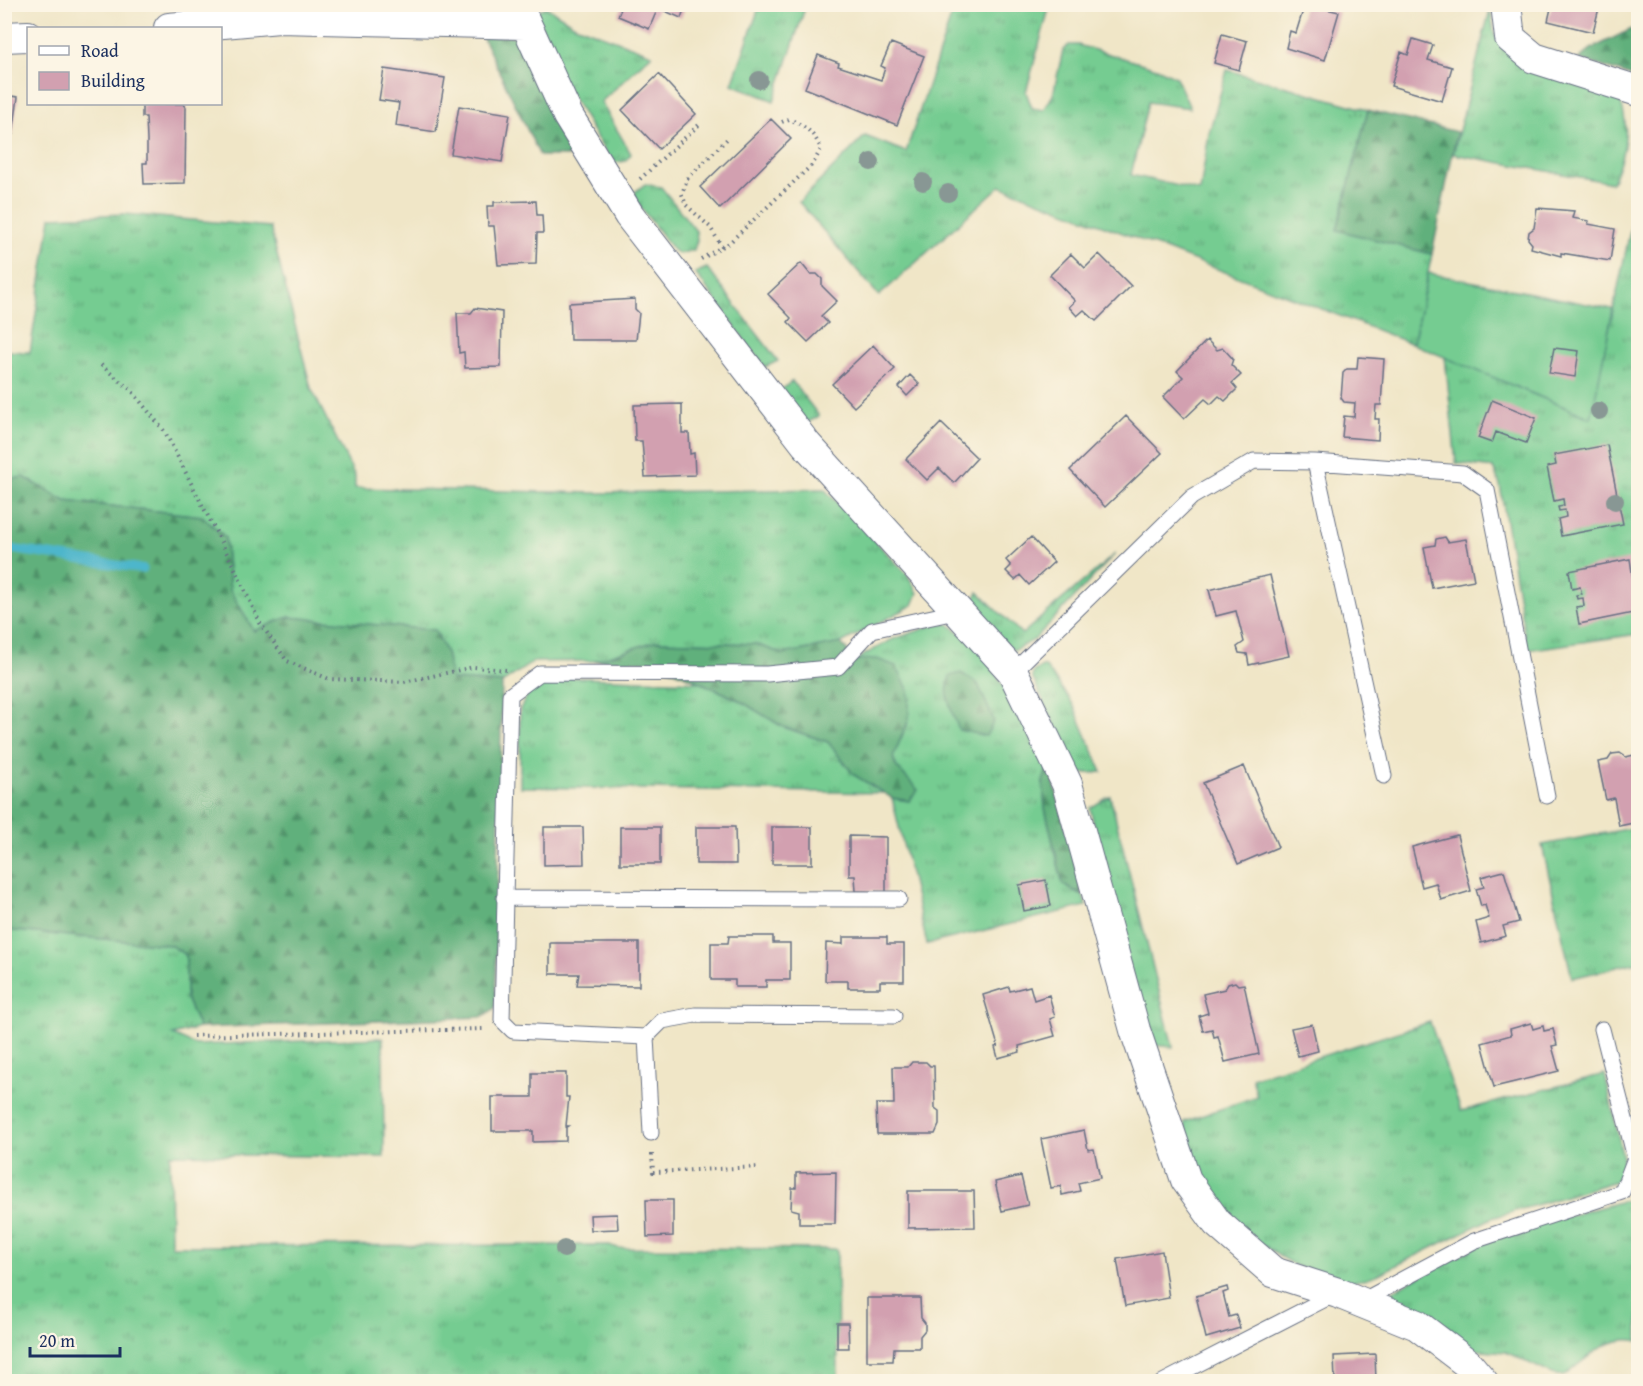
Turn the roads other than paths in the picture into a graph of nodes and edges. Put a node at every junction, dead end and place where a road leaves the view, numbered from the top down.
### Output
1 (1506, 4) edge
2 (521, 14) edge
3 (180, 27) edge
4 (27, 36) edge
5 (4, 37) edge
6 (1638, 91) edge
7 (1315, 462) junction
8 (960, 611) junction
9 (1013, 672) junction
10 (1384, 776) dead end
11 (1547, 796) dead end
12 (504, 898) junction
13 (898, 899) dead end
14 (894, 1016) dead end
15 (1602, 1029) dead end
16 (646, 1037) junction
17 (651, 1133) road end
18 (1349, 1298) junction
19 (1163, 1382) edge
20 (1483, 1382) edge

1 - 6 street
2 - 3 street
2 - 8 street
4 - 5 street
7 - 9 lane
7 - 10 lane
7 - 11 lane
8 - 9 street
8 - 12 lane
9 - 18 street
12 - 13 lane
12 - 16 lane
14 - 16 lane
15 - 18 lane
16 - 17 lane
18 - 19 lane
18 - 20 street

